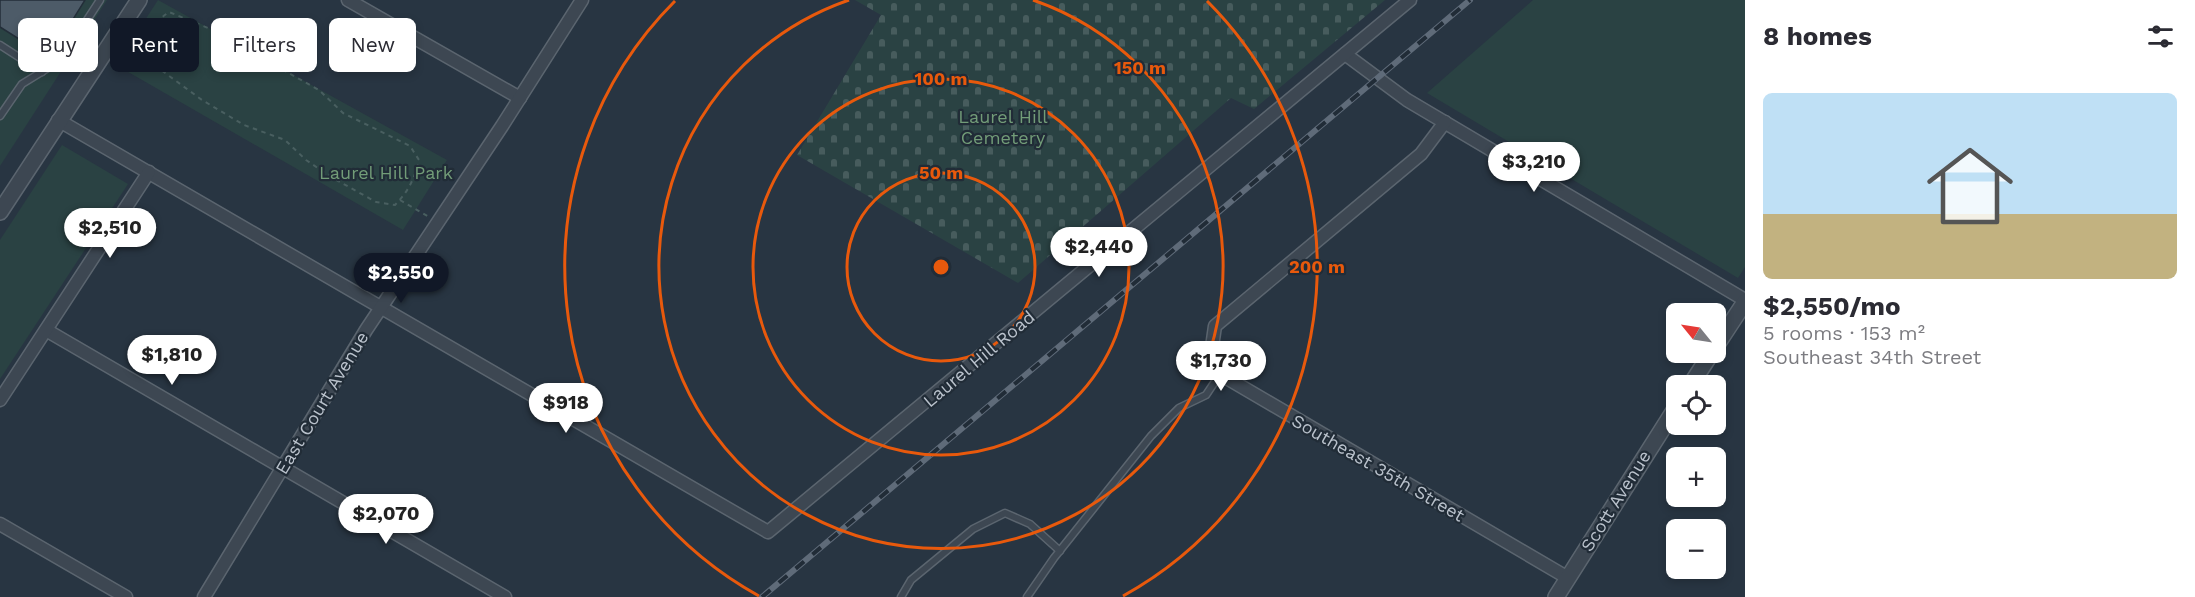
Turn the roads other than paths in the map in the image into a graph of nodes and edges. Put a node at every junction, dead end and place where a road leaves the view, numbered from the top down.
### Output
1 (99, 0) edge
2 (139, 0) edge
3 (348, 0) edge
4 (582, 0) edge
5 (1410, 0) edge
6 (88, 18) edge
7 (0, 45) edge
8 (1345, 54) junction
9 (18, 57) edge
10 (42, 72) edge
11 (519, 98) junction
12 (0, 116) edge
13 (58, 120) junction
14 (1445, 122) junction
15 (149, 172) junction
16 (0, 212) edge
17 (1745, 301) edge
18 (380, 308) junction
19 (46, 330) junction
20 (1726, 330) edge
21 (1220, 374) junction
22 (0, 400) edge
23 (1666, 423) edge
24 (282, 468) junction
25 (0, 524) edge
26 (1060, 551) junction
27 (1568, 578) junction
28 (126, 597) edge
29 (204, 597) edge
30 (505, 597) edge
31 (901, 597) edge
32 (1027, 597) edge
33 (1556, 597) edge

1 - 6 lane
2 - 13 street
3 - 11 street
4 - 11 street, East Court Avenue
5 - 8 street, Laurel Hill Road
7 - 9 lane
8 - 14 street
8 - 18 street, Laurel Hill Road
10 - 12 lane
11 - 18 street, East Court Avenue
13 - 15 street
13 - 16 street
14 - 17 street
14 - 21 street
15 - 18 street
15 - 19 street
17 - 20 street
18 - 24 street, East Court Avenue
19 - 22 street
19 - 24 street
21 - 26 lane
21 - 27 street, Southeast 35th Street
23 - 27 street, Scott Avenue
24 - 29 street, East Court Avenue
24 - 30 street
25 - 28 street
26 - 31 lane
26 - 32 lane
27 - 33 street, Scott Avenue

